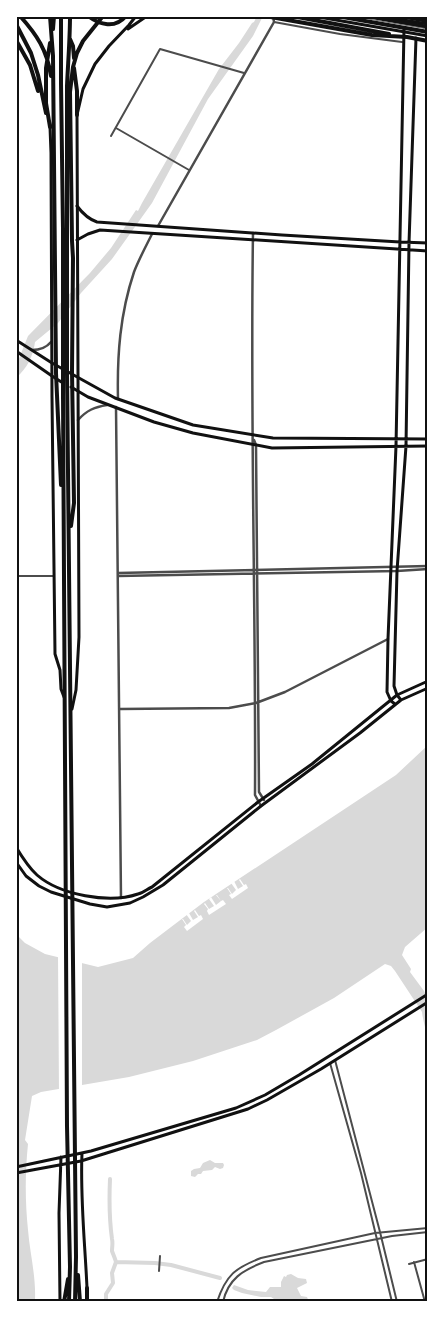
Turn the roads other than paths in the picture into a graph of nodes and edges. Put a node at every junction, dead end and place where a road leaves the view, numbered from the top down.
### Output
1 (20, 16) edge
2 (50, 16) edge
3 (54, 16) edge
4 (61, 16) edge
5 (70, 16) edge
6 (88, 16) edge
7 (126, 16) edge
8 (136, 16) edge
9 (147, 16) edge
10 (265, 16) edge
11 (273, 16) edge
12 (292, 16) edge
13 (313, 16) edge
14 (337, 16) edge
15 (366, 16) edge
16 (380, 16) edge
17 (400, 16) edge
18 (416, 16) edge
19 (103, 17) edge
20 (404, 18) edge
21 (274, 22) junction
22 (416, 22) junction
23 (16, 24) edge
24 (427, 24) edge
25 (404, 32) junction
26 (416, 34) junction
27 (120, 35) junction
28 (427, 35) edge
29 (407, 37) junction
30 (70, 39) junction
31 (16, 40) edge
32 (428, 41) edge
33 (404, 42) junction
34 (244, 73) junction
35 (53, 95) junction
36 (44, 106) junction
37 (77, 115) junction
38 (50, 127) junction
39 (116, 128) junction
40 (111, 136) dead end
41 (189, 170) junction
42 (77, 206) junction
43 (158, 226) junction
44 (253, 233) junction
45 (152, 234) junction
46 (77, 240) junction
47 (252, 240) junction
48 (400, 242) junction
49 (409, 243) junction
50 (426, 243) edge
51 (400, 250) junction
52 (409, 250) junction
53 (428, 251) edge
54 (17, 340) edge
55 (52, 340) junction
56 (32, 350) junction
57 (16, 352) edge
58 (52, 364) junction
59 (52, 376) junction
60 (78, 378) junction
61 (78, 391) junction
62 (118, 399) junction
63 (108, 404) junction
64 (116, 408) junction
65 (78, 420) junction
66 (253, 436) junction
67 (396, 439) junction
68 (406, 439) junction
69 (428, 439) edge
70 (254, 445) junction
71 (396, 446) junction
72 (406, 446) junction
73 (428, 446) edge
74 (71, 503) junction
75 (64, 504) junction
76 (428, 568) edge
77 (390, 569) junction
78 (397, 569) junction
79 (256, 572) junction
80 (118, 574) junction
81 (16, 576) edge
82 (54, 576) junction
83 (388, 639) junction
84 (428, 681) edge
85 (428, 688) edge
86 (397, 695) junction
87 (64, 698) junction
88 (401, 700) junction
89 (391, 701) junction
90 (257, 703) junction
91 (395, 704) junction
92 (119, 709) junction
93 (71, 711) junction
94 (264, 800) junction
95 (259, 804) junction
96 (16, 847) edge
97 (16, 862) edge
98 (121, 898) junction
99 (428, 994) edge
100 (428, 1002) edge
101 (335, 1060) junction
102 (330, 1063) junction
103 (82, 1153) junction
104 (61, 1158) junction
105 (81, 1161) junction
106 (60, 1165) junction
107 (16, 1167) edge
108 (16, 1173) edge
109 (428, 1228) edge
110 (380, 1232) junction
111 (428, 1232) edge
112 (375, 1233) junction
113 (382, 1238) junction
114 (377, 1239) junction
115 (160, 1256) dead end
116 (76, 1257) junction
117 (428, 1259) edge
118 (414, 1262) junction
119 (409, 1264) dead end
120 (70, 1267) junction
121 (159, 1270) dead end
122 (87, 1288) joint
123 (60, 1302) edge
124 (64, 1302) edge
125 (69, 1302) edge
126 (75, 1302) edge
127 (80, 1302) edge
128 (87, 1302) edge
129 (218, 1302) edge
130 (223, 1302) edge
131 (392, 1302) edge
132 (397, 1302) edge
133 (425, 1302) edge

1 - 35 highway
2 - 35 highway
3 - 38 highway
4 - 75 highway
5 - 30 highway
6 - 7 highway
8 - 27 main road
9 - 27 main road
10 - 29 highway
11 - 21 street
12 - 29 highway
13 - 25 main road
14 - 28 highway
15 - 24 highway
16 - 20 main road
17 - 24 highway
18 - 22 main road
19 - 74 highway
20 - 22 main road
20 - 25 main road
21 - 33 street
21 - 34 street
22 - 24 main road
22 - 26 main road
23 - 36 highway
25 - 26 main road
25 - 33 main road
26 - 28 main road
26 - 49 main road
27 - 37 main road
29 - 32 highway
30 - 37 highway
30 - 74 highway
31 - 36 highway
33 - 48 main road
34 - 39 street
34 - 41 street
35 - 75 highway
36 - 38 highway
37 - 42 main road
38 - 55 main road
39 - 40 street
39 - 41 street
41 - 43 street
42 - 43 main road
42 - 46 main road
43 - 44 main road
44 - 47 street
44 - 48 main road
45 - 46 main road
45 - 47 main road
45 - 62 street
46 - 60 main road
47 - 51 main road
47 - 66 street
48 - 49 main road
48 - 51 main road
49 - 50 main road
49 - 52 main road
51 - 52 main road
51 - 67 main road
52 - 53 main road
52 - 68 main road
54 - 56 main road
55 - 56 street
55 - 58 main road
56 - 58 main road
57 - 59 main road
58 - 59 main road
58 - 60 main road
59 - 61 main road
59 - 82 main road
60 - 61 main road
60 - 62 main road
61 - 63 main road
61 - 65 main road
62 - 66 main road
63 - 64 main road
63 - 65 street
64 - 70 main road
64 - 80 street
65 - 93 main road
66 - 67 main road
66 - 70 street
67 - 68 main road
67 - 71 main road
68 - 69 main road
68 - 72 main road
70 - 71 main road
70 - 79 street
71 - 72 main road
71 - 77 main road
72 - 73 main road
72 - 78 main road
74 - 93 highway
75 - 87 highway
76 - 78 street
77 - 78 street
77 - 79 street
77 - 83 main road
78 - 86 main road
79 - 80 street
79 - 90 street
80 - 92 street
81 - 82 street
82 - 87 main road
83 - 89 main road
83 - 90 street
84 - 86 main road
85 - 88 main road
86 - 88 main road
86 - 89 main road
87 - 120 highway
88 - 91 main road
89 - 91 main road
89 - 94 main road
90 - 92 street
90 - 94 street
90 - 95 street
91 - 94 main road
92 - 98 street
93 - 116 highway
94 - 95 main road
95 - 97 main road
95 - 98 main road
96 - 98 main road
99 - 103 main road
100 - 101 main road
101 - 102 main road
101 - 110 street
102 - 105 main road
102 - 112 street
103 - 104 main road
103 - 105 main road
104 - 106 main road
104 - 107 main road
105 - 106 main road
105 - 122 main road
106 - 108 main road
106 - 123 main road
109 - 110 street
110 - 112 street
110 - 113 street
111 - 113 street
112 - 114 street
112 - 129 street
113 - 114 street
113 - 132 street
114 - 130 street
114 - 131 street
115 - 121 street
116 - 126 highway
116 - 127 highway
117 - 118 street
118 - 119 street
118 - 133 street
120 - 124 highway
120 - 125 highway
122 - 128 highway

